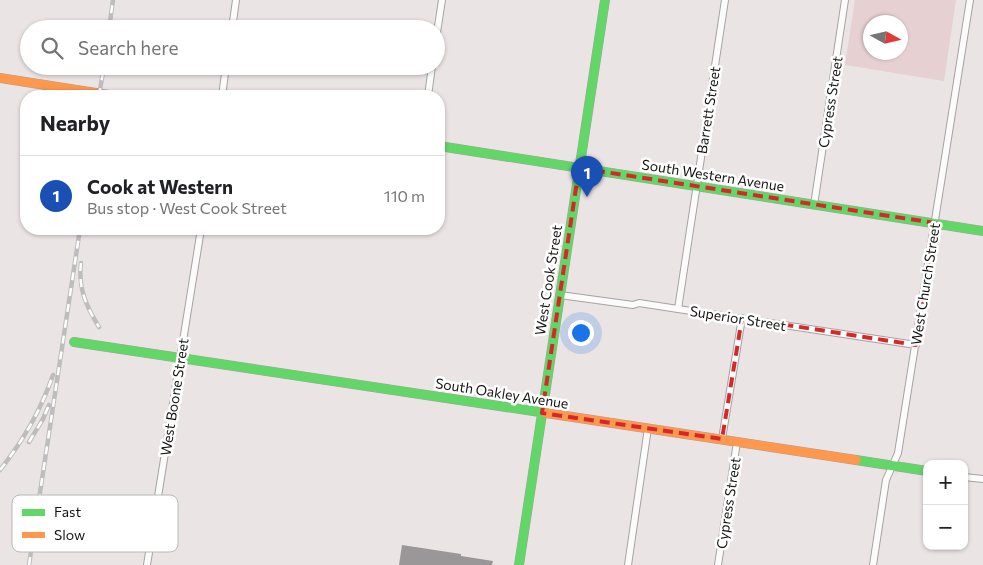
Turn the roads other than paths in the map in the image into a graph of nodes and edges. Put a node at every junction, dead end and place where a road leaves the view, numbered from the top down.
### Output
1 (236, 0) edge
2 (442, 0) edge
3 (605, 0) edge
4 (725, 0) edge
5 (846, 0) edge
6 (970, 0) edge
7 (233, 20) edge
8 (439, 20) edge
9 (225, 75) edge
10 (431, 75) edge
11 (0, 78) edge
12 (77, 90) edge
13 (223, 90) edge
14 (429, 90) edge
15 (445, 147) edge
16 (579, 168) junction
17 (696, 186) junction
18 (814, 205) junction
19 (935, 223) junction
20 (983, 231) edge
21 (200, 235) edge
22 (560, 295) junction
23 (678, 309) junction
24 (742, 318) junction
25 (74, 342) dead end
26 (916, 345) junction
27 (180, 357) junction
28 (542, 413) junction
29 (648, 428) junction
30 (722, 439) junction
31 (737, 442) junction
32 (892, 467) junction
33 (923, 471) edge
34 (968, 477) edge
35 (983, 479) edge
36 (157, 495) edge
37 (148, 552) edge
38 (146, 565) edge
39 (518, 565) edge
40 (628, 565) edge
41 (718, 565) edge
42 (873, 565) edge

1 - 7 street
2 - 8 street
3 - 16 street, West Cook Street
4 - 17 street, Barrett Street
5 - 18 street, Cypress Street
6 - 19 street, West Church Street
9 - 13 street
10 - 14 street
11 - 12 street
15 - 16 street, South Western Avenue
16 - 17 street, South Western Avenue
16 - 22 street, West Cook Street
17 - 18 street, South Western Avenue
17 - 23 street, Barrett Street
18 - 19 street, South Western Avenue
19 - 20 street, South Western Avenue
19 - 26 street, West Church Street
21 - 27 street, West Boone Street
22 - 23 street, Superior Street
22 - 28 street, West Cook Street
23 - 24 street, Superior Street
24 - 26 street, Superior Street
24 - 30 street, Cypress Street
25 - 27 street, South Oakley Avenue
26 - 32 street, West Church Street
27 - 28 street, South Oakley Avenue
27 - 36 street, West Boone Street
28 - 29 street, South Oakley Avenue
28 - 39 street, West Cook Street
29 - 30 street, South Oakley Avenue
29 - 40 street
30 - 31 street, South Oakley Avenue
31 - 32 street, South Oakley Avenue
31 - 41 street, Cypress Street
32 - 33 street, South Oakley Avenue
32 - 42 street, West Church Street
34 - 35 street
37 - 38 street, West Boone Street

